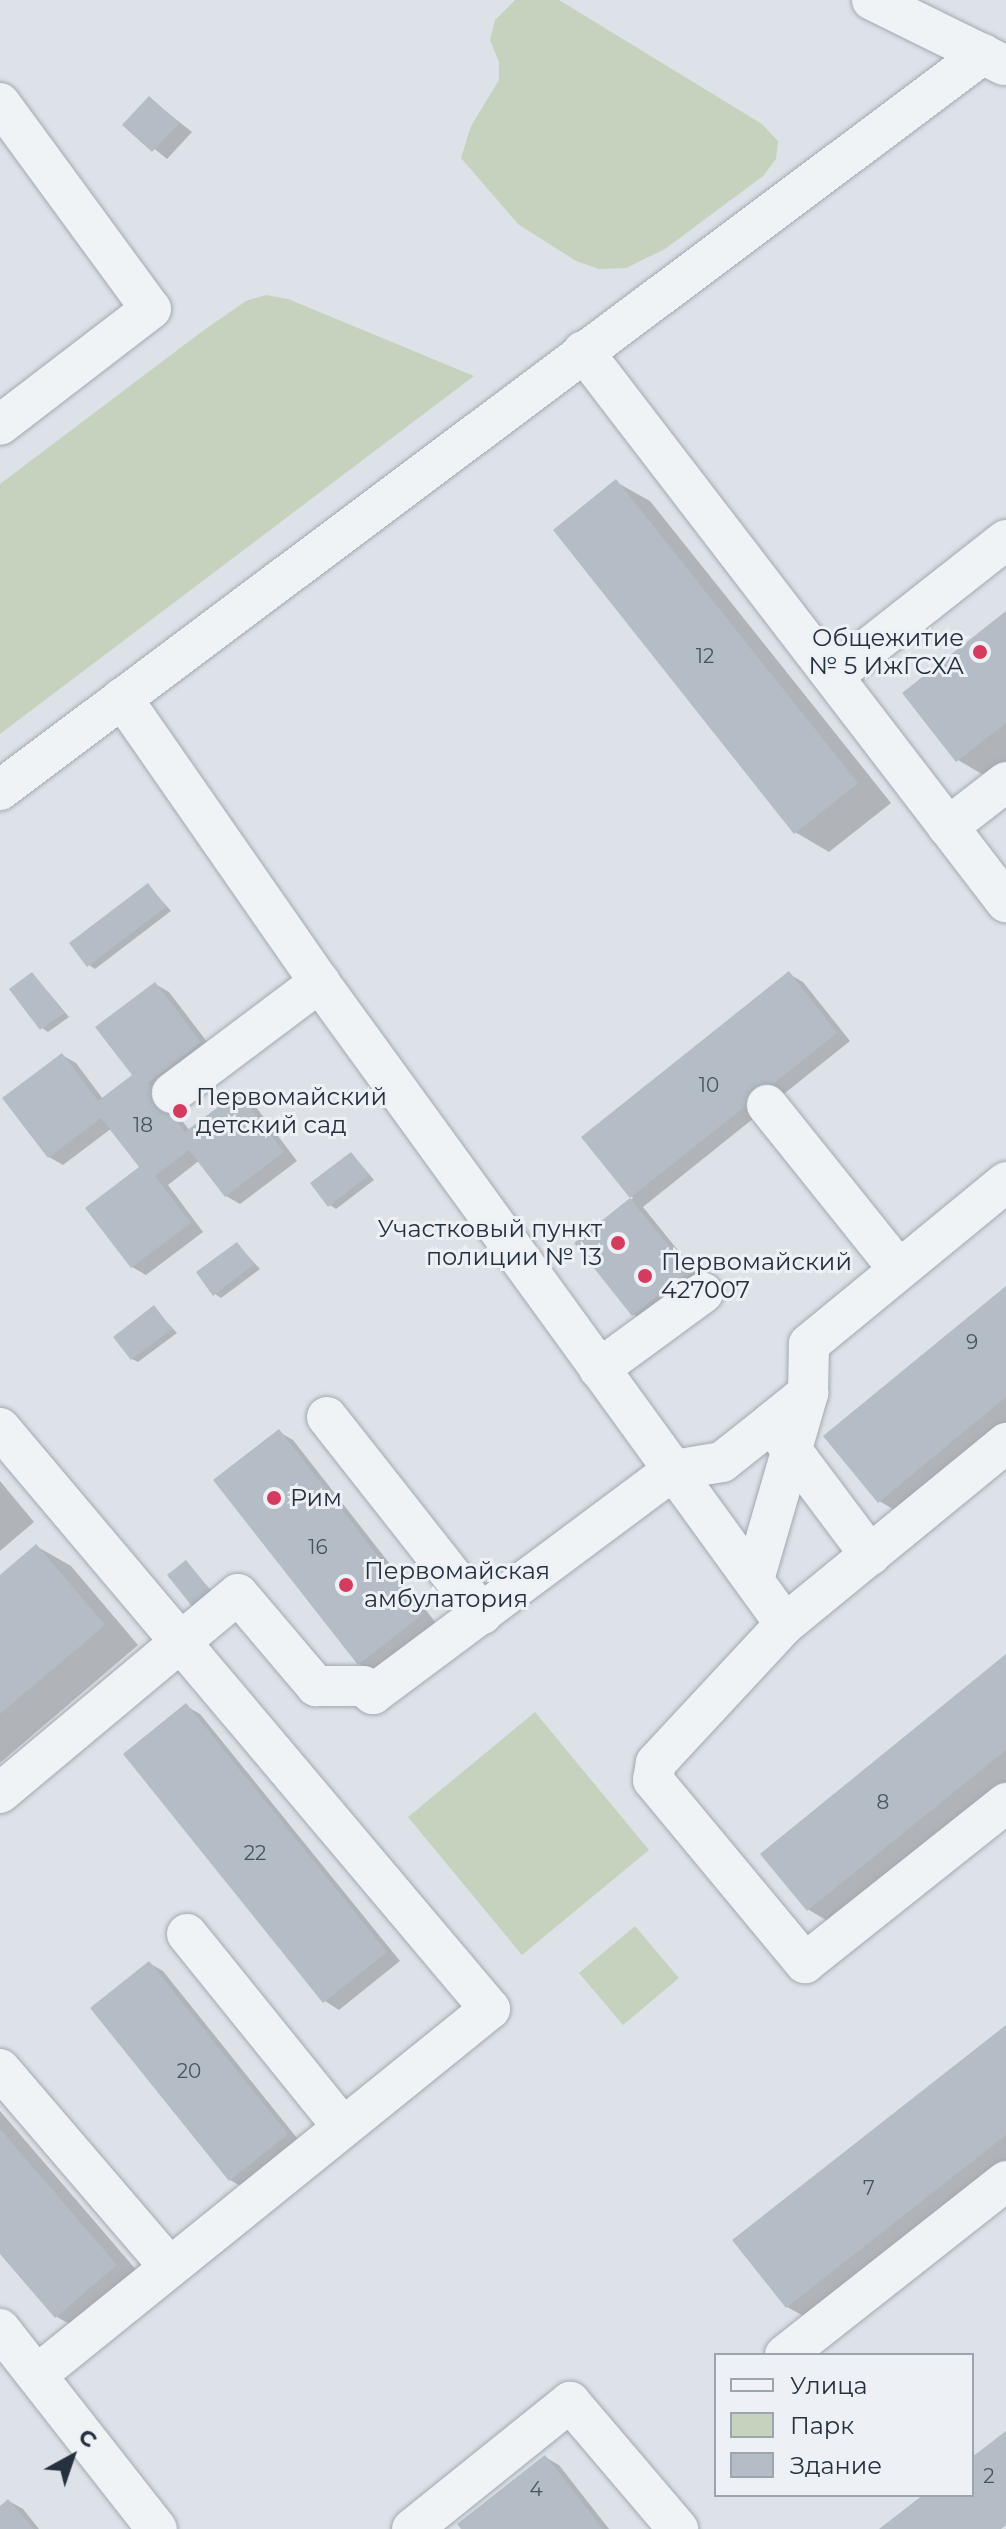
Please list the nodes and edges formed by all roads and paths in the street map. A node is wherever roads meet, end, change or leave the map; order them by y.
1 (872, 0) edge
2 (995, 60) edge
3 (0, 103) edge
4 (583, 351) junction
5 (0, 425) edge
6 (1006, 540) edge
7 (833, 676) junction
8 (122, 698) junction
9 (1006, 782) edge
10 (0, 790) edge
11 (948, 827) junction
12 (1006, 902) edge
13 (320, 982) junction
14 (172, 1093) dead end
15 (767, 1105) dead end
16 (1006, 1182) edge
17 (899, 1270) junction
18 (703, 1293) dead end
19 (599, 1369) junction
20 (327, 1417) dead end
21 (0, 1428) edge
22 (782, 1437) junction
23 (1006, 1443) edge
24 (674, 1470) junction
25 (870, 1555) junction
26 (755, 1576) junction
27 (482, 1614) junction
28 (785, 1624) junction
29 (181, 1641) junction
30 (0, 1793) edge
31 (1006, 1803) edge
32 (187, 1934) dead end
33 (0, 2069) edge
34 (343, 2127) junction
35 (1006, 2181) edge
36 (170, 2267) junction
37 (0, 2329) edge
38 (788, 2353) edge
39 (38, 2374) junction
40 (157, 2529) edge
41 (412, 2529) edge
42 (678, 2529) edge

1 - 2 street
2 - 4 street
3 - 5 street
4 - 7 street
4 - 8 street
6 - 7 street
7 - 11 street
8 - 10 street
8 - 13 street
9 - 11 street
11 - 12 street
13 - 14 street
13 - 19 street
15 - 17 street
16 - 17 street
17 - 22 street
18 - 19 street
19 - 24 street
20 - 27 street
21 - 29 street
22 - 24 street
22 - 25 street
22 - 26 street
23 - 25 street
24 - 26 street
24 - 27 street
25 - 28 street
26 - 28 street
27 - 29 street
28 - 31 street
29 - 30 street
29 - 34 street
32 - 34 street
33 - 36 street
34 - 36 street
35 - 38 street
36 - 39 street
37 - 39 street
39 - 40 street
41 - 42 street

